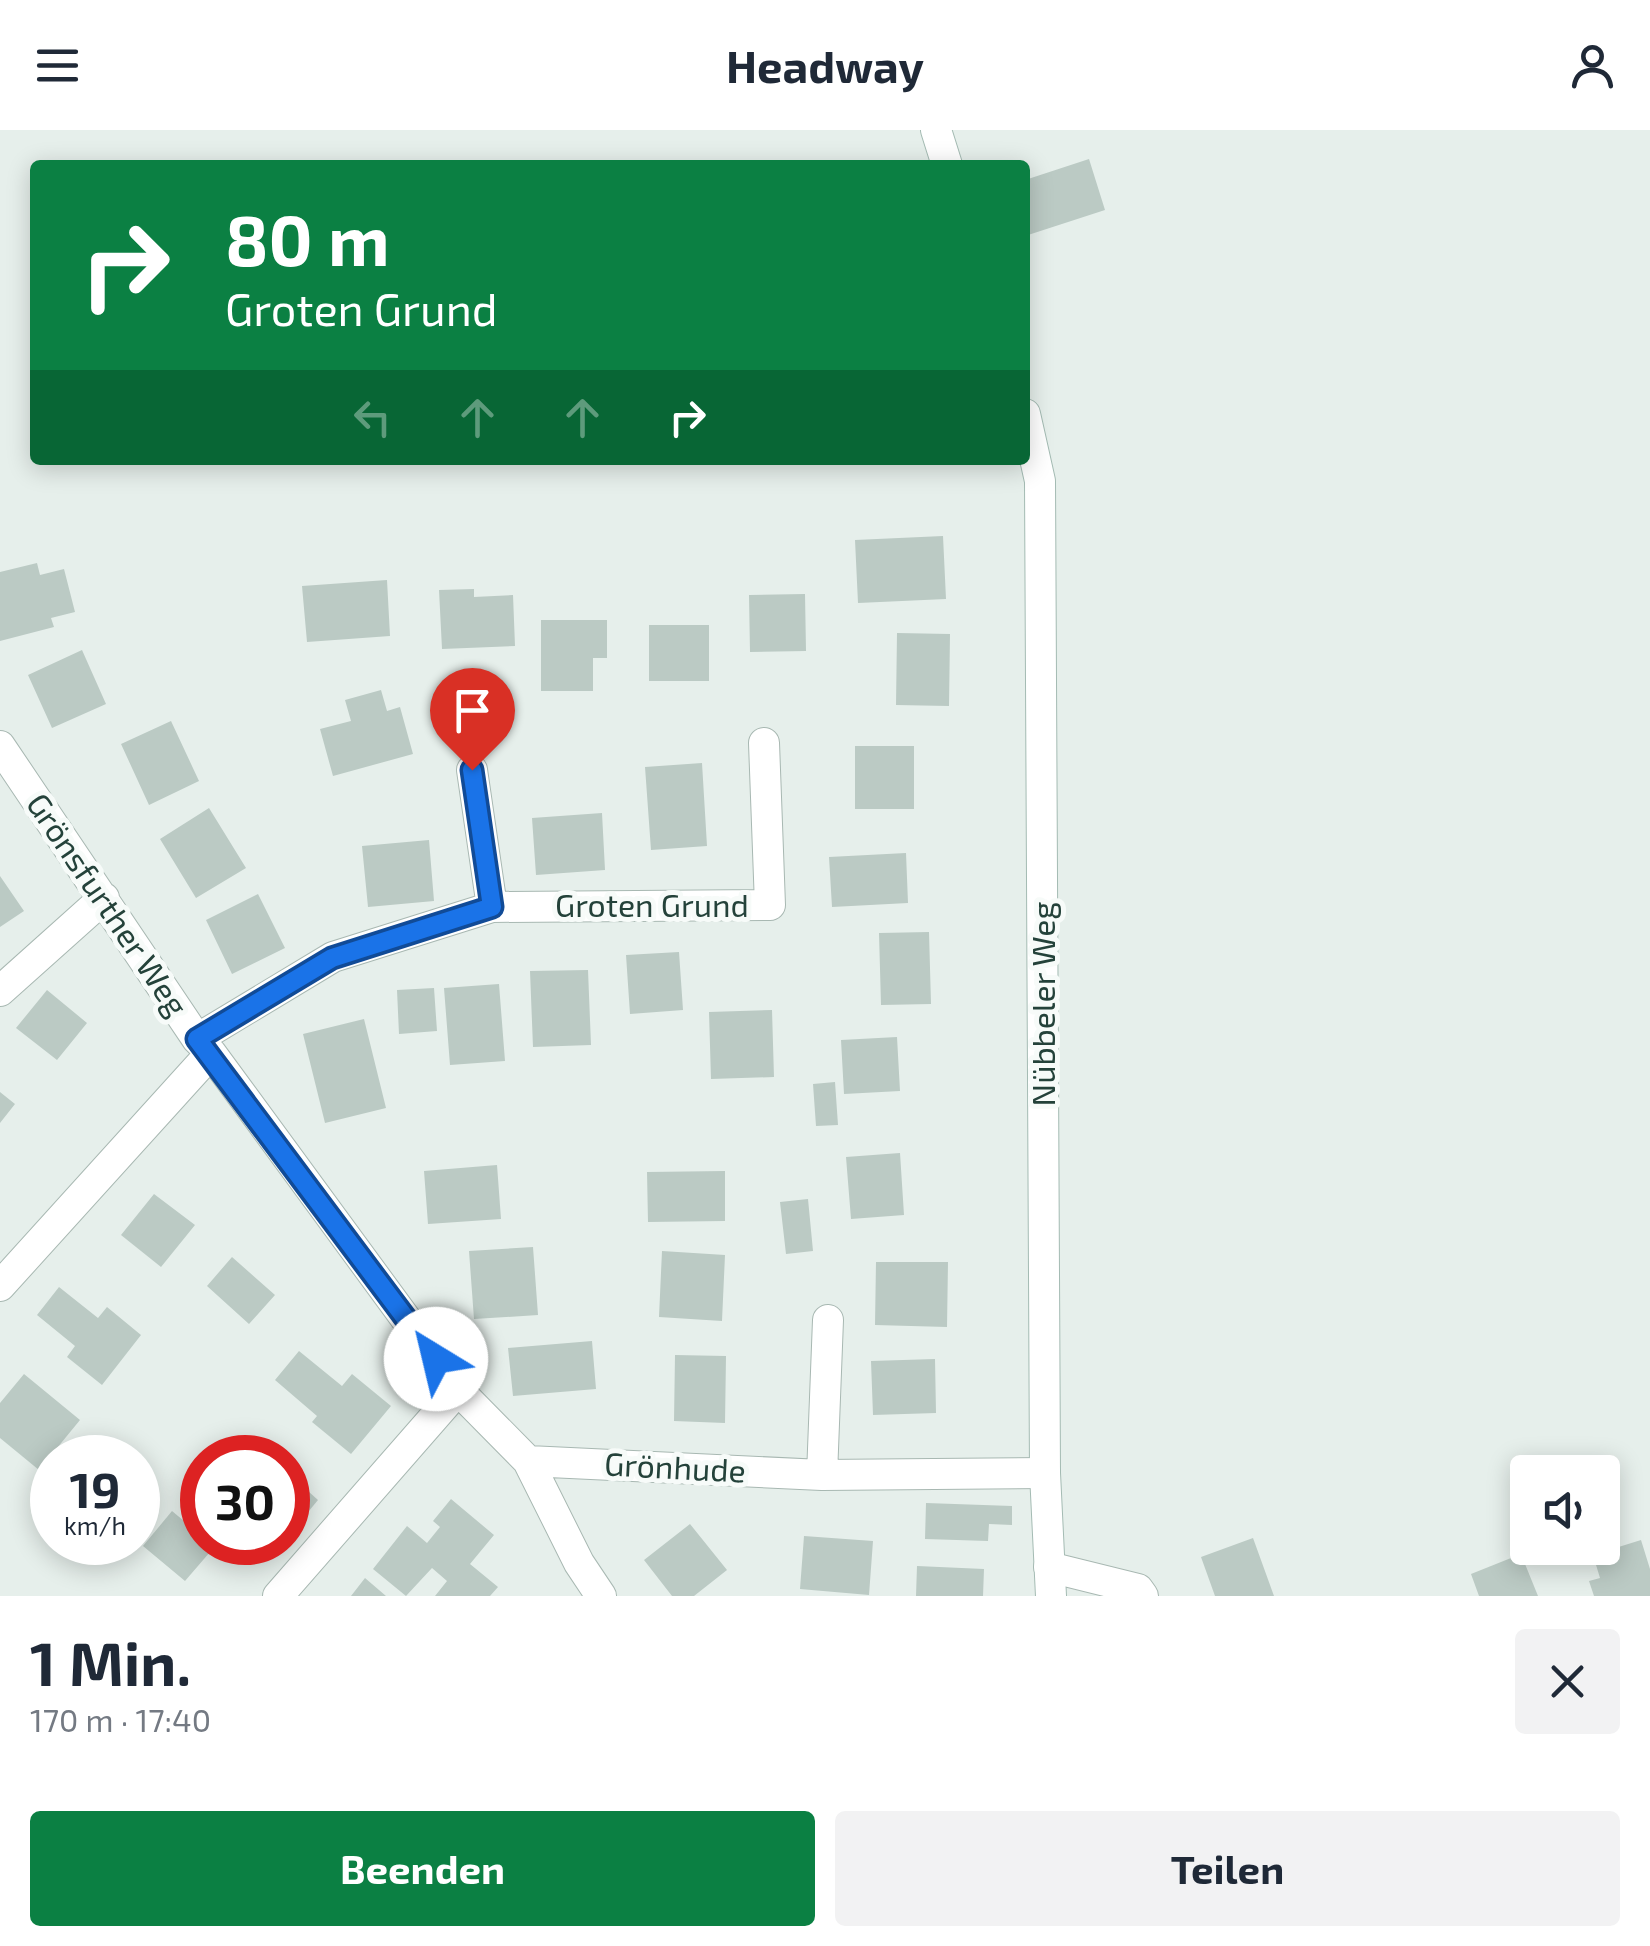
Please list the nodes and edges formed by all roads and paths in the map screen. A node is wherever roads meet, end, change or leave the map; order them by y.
1 (936, 130) edge
2 (945, 160) edge
3 (1030, 437) edge
4 (764, 743) dead end
5 (0, 746) edge
6 (472, 770) dead end
7 (104, 898) junction
8 (492, 907) junction
9 (0, 991) edge
10 (204, 1046) junction
11 (0, 1286) edge
12 (828, 1320) dead end
13 (458, 1390) junction
14 (528, 1461) junction
15 (1045, 1472) junction
16 (822, 1475) junction
17 (1050, 1581) edge
18 (278, 1596) edge
19 (600, 1596) edge
20 (1143, 1596) edge

1 - 2 street
3 - 15 street, Nübbeler Weg
4 - 8 street, Groten Grund
5 - 7 street, Grönsfurther Weg
6 - 8 street
7 - 9 street
7 - 10 street, Grönsfurther Weg
8 - 10 street, Groten Grund
10 - 11 street, Groten Grund
10 - 13 street, Grönsfurther Weg
12 - 16 street
13 - 14 street, Grönsfurther Weg
13 - 18 street
14 - 16 street, Grönhude
14 - 19 street, Grönsfurther Weg
15 - 16 street, Grönhude
15 - 17 street, Nübbeler Weg
17 - 20 street

